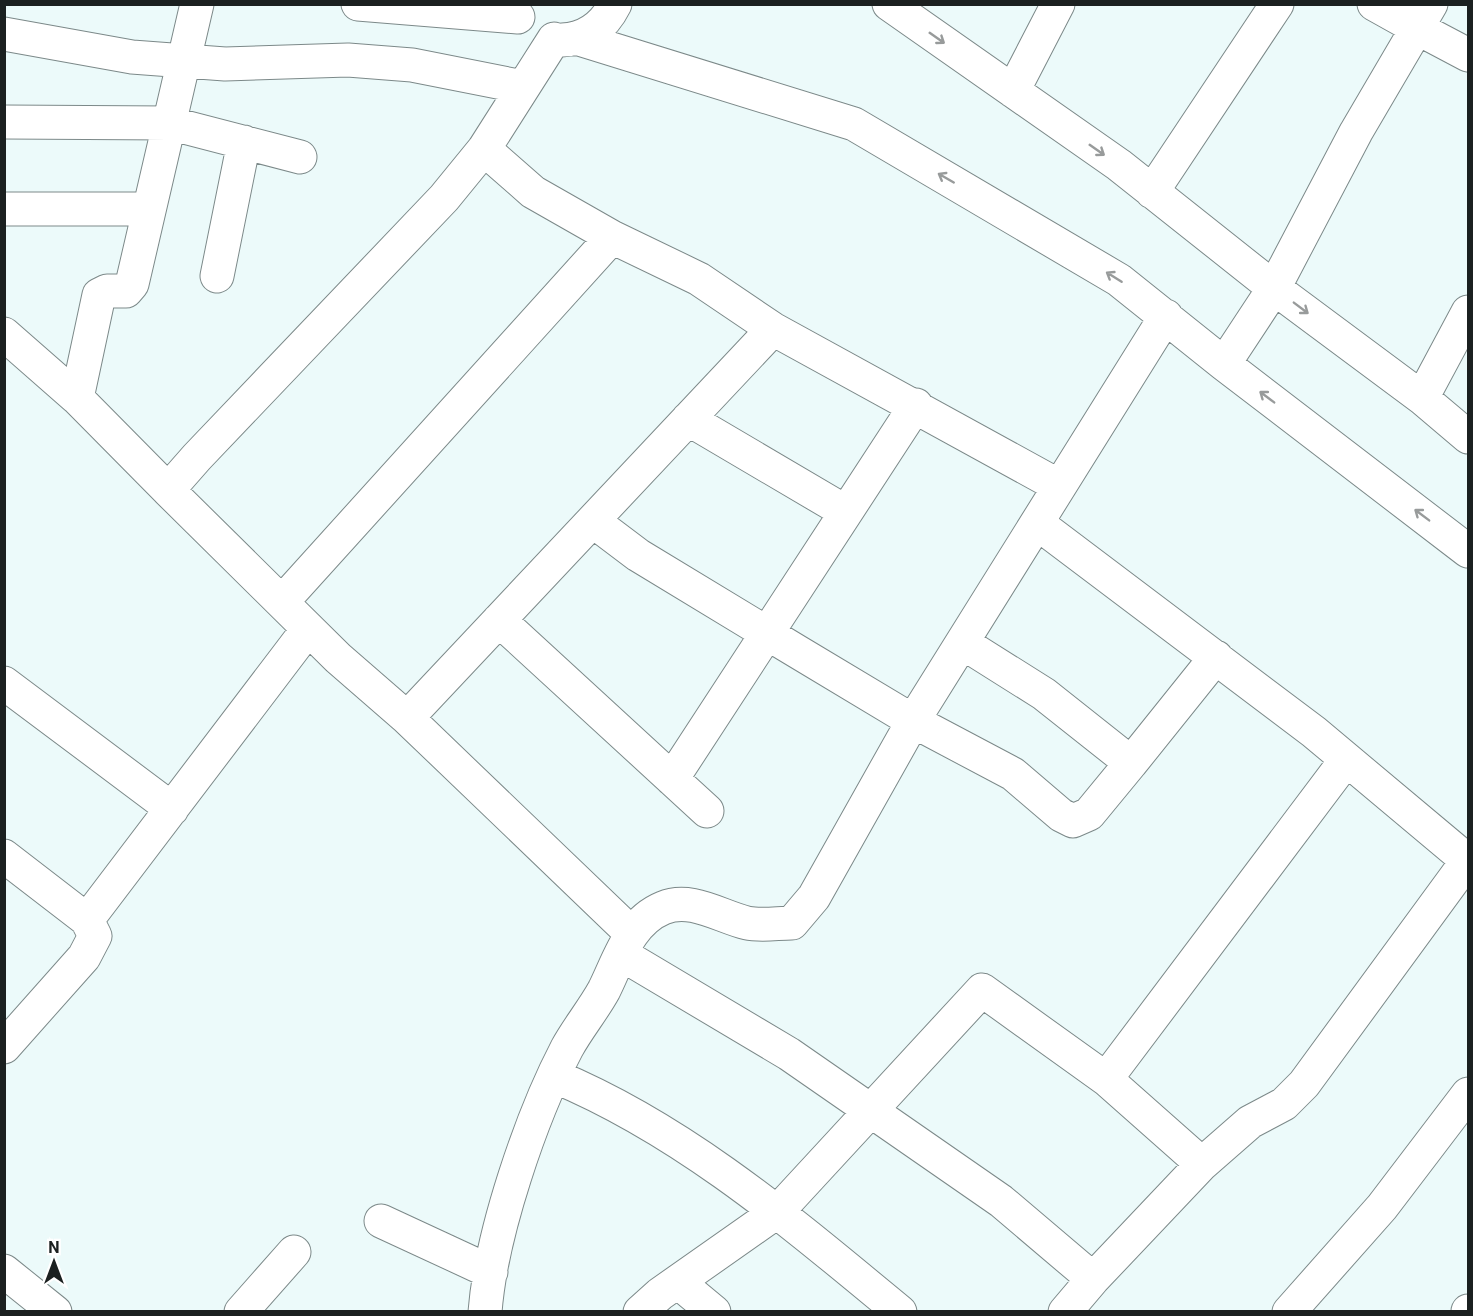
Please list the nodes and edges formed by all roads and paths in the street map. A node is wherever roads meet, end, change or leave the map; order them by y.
1 (197, 4) edge
2 (358, 4) edge
3 (615, 4) edge
4 (889, 4) edge
5 (1058, 4) edge
6 (1277, 4) edge
7 (1374, 4) edge
8 (515, 11) edge
9 (1424, 16) edge
10 (4, 34) edge
11 (565, 39) junction
12 (1468, 55) edge
13 (184, 60) junction
14 (523, 87) junction
15 (1013, 91) junction
16 (4, 122) edge
17 (169, 123) junction
18 (244, 142) junction
19 (484, 149) junction
20 (300, 157) dead end
21 (1152, 192) junction
22 (4, 209) edge
23 (149, 209) junction
24 (612, 237) junction
25 (217, 276) dead end
26 (1274, 288) junction
27 (1468, 312) edge
28 (1166, 316) junction
29 (773, 329) junction
30 (4, 333) edge
31 (1224, 364) junction
32 (77, 398) junction
33 (1422, 398) junction
34 (916, 405) junction
35 (688, 419) junction
36 (1468, 437) edge
37 (1059, 486) junction
38 (168, 490) junction
39 (846, 512) junction
40 (593, 521) junction
41 (1036, 523) junction
42 (1468, 551) edge
43 (282, 602) junction
44 (499, 620) junction
45 (308, 629) junction
46 (767, 633) junction
47 (963, 643) junction
48 (1216, 657) junction
49 (4, 684) edge
50 (407, 718) junction
51 (913, 721) junction
52 (1346, 760) junction
53 (1131, 763) junction
54 (672, 779) junction
55 (172, 809) junction
56 (707, 811) dead end
57 (4, 856) edge
58 (1468, 860) edge
59 (87, 920) junction
60 (626, 943) junction
61 (4, 1047) edge
62 (554, 1076) junction
63 (1106, 1079) junction
64 (872, 1111) junction
65 (1463, 1113) edge
66 (1202, 1164) junction
67 (778, 1211) junction
68 (381, 1221) dead end
69 (294, 1252) dead end
70 (4, 1271) edge
71 (491, 1272) junction
72 (1093, 1279) junction
73 (678, 1281) junction
74 (40, 1307) edge
75 (241, 1311) edge
76 (485, 1311) edge
77 (640, 1311) edge
78 (714, 1311) edge
79 (900, 1311) edge
80 (1065, 1311) edge
81 (1289, 1311) edge

1 - 13 street
2 - 8 street
3 - 11 street
4 -> 15 street
5 - 15 street
6 - 21 street
7 - 9 street
8 - 11 street
9 - 12 street
9 - 26 street
10 - 13 street
11 - 14 street
28 -> 11 street
13 - 14 street
13 - 17 street
14 - 19 street
15 -> 21 street
16 - 17 street
17 - 18 street
17 - 23 street
18 - 20 street
18 - 25 street
19 - 24 street
19 - 38 street
21 - 26 street
22 - 23 street
23 - 32 street
24 - 29 street
24 - 43 street
26 - 31 street
26 -> 33 street
27 - 33 street
28 - 31 street
28 - 37 street
29 - 34 street
29 - 35 street
30 - 32 street
42 -> 31 street
32 - 38 street
33 - 36 street
34 - 37 street
34 - 39 street
35 - 39 street
35 - 40 street
37 - 41 street
38 - 43 street
39 - 46 street
40 - 44 street
40 - 46 street
41 - 47 street
41 - 48 street
43 - 45 street
44 - 50 street
44 - 54 street
45 - 50 street
45 - 55 street
46 - 51 street
46 - 54 street
47 - 51 street
47 - 53 street
48 - 52 street
48 - 53 street
49 - 55 street
50 - 60 street
51 - 53 street
51 - 60 street
52 - 58 street
52 - 63 street
54 - 56 street
55 - 59 street
57 - 59 street
58 - 66 street
59 - 61 street
60 - 62 street
60 - 64 street
62 - 67 street
62 - 71 street
63 - 64 street
63 - 66 street
64 - 67 street
64 - 72 street
65 - 81 street
66 - 72 street
67 - 73 street
67 - 79 street
68 - 71 street
69 - 75 street
70 - 74 street
71 - 76 street
72 - 80 street
73 - 77 street
73 - 78 street

